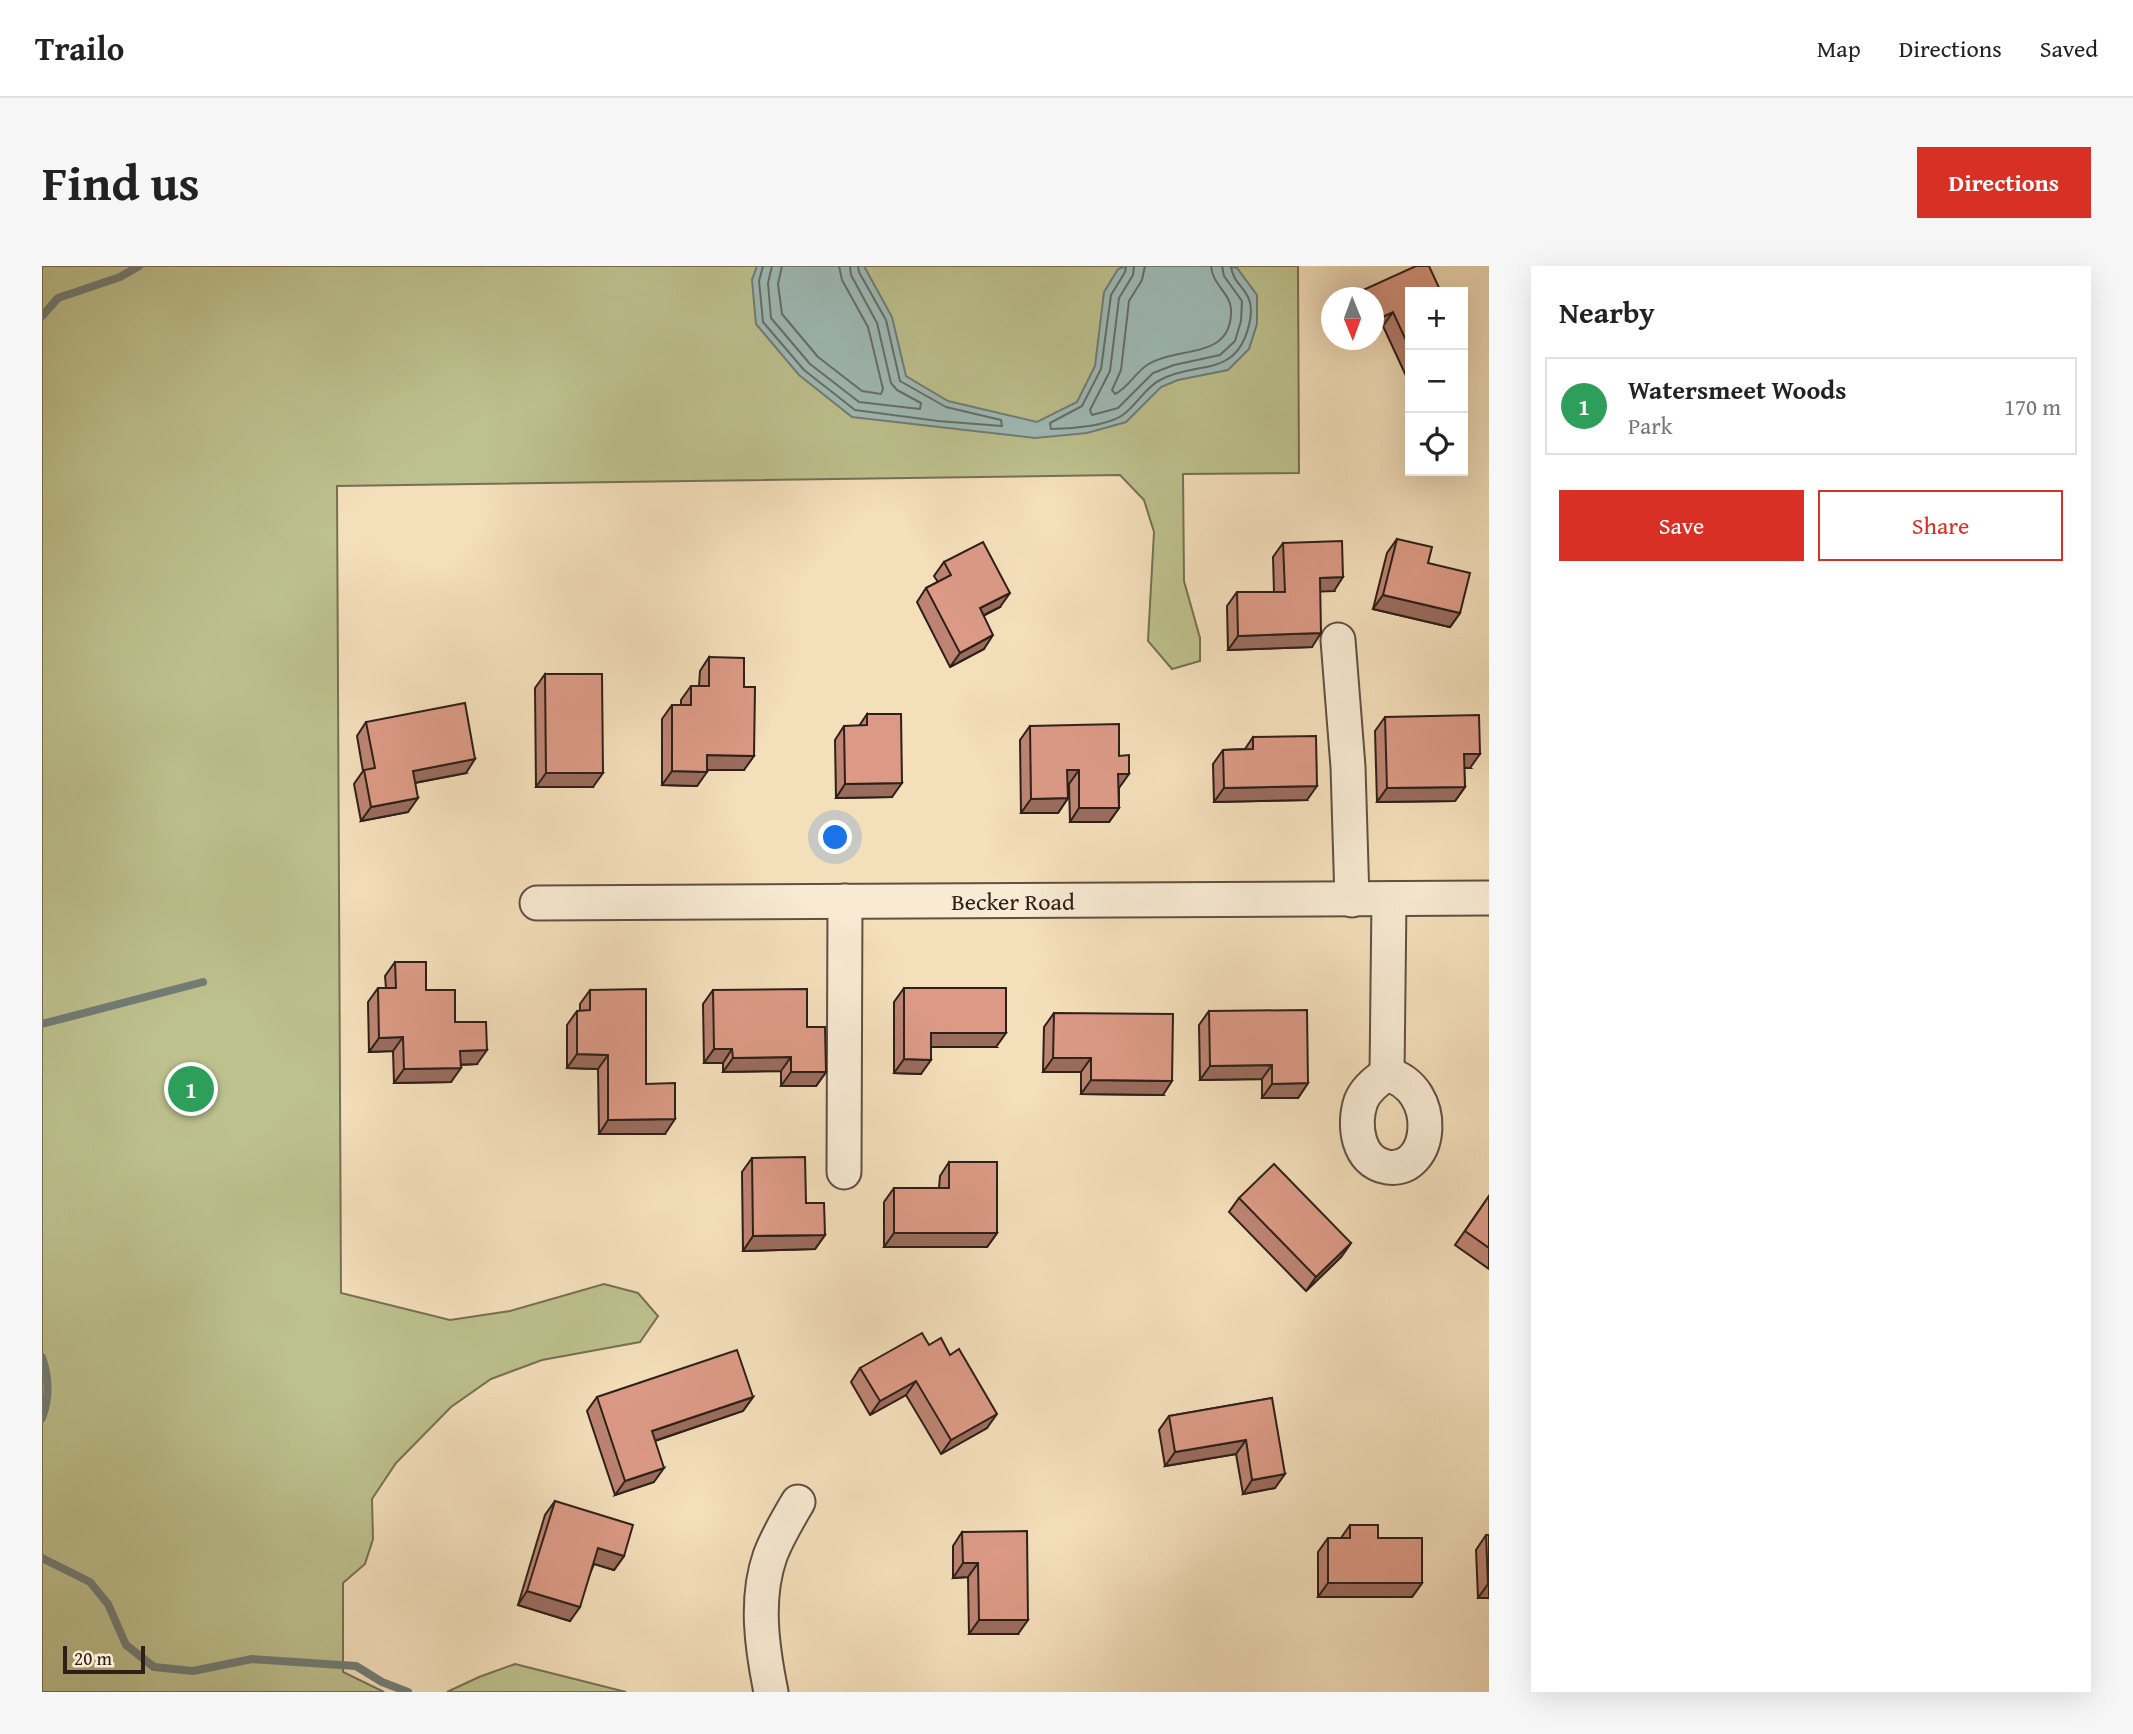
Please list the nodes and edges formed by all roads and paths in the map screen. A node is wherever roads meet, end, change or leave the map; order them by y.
1 (1339, 639) dead end
2 (1489, 898) edge
3 (1389, 899) junction
4 (1352, 900) junction
5 (845, 901) junction
6 (537, 903) dead end
7 (1387, 1074) dead end
8 (844, 1172) dead end
9 (798, 1502) dead end
10 (771, 1692) edge

1 - 4 street
2 - 3 street, Becker Road
3 - 4 street, Becker Road
3 - 7 street
4 - 5 street, Becker Road
5 - 6 street, Becker Road
5 - 8 street
9 - 10 street

